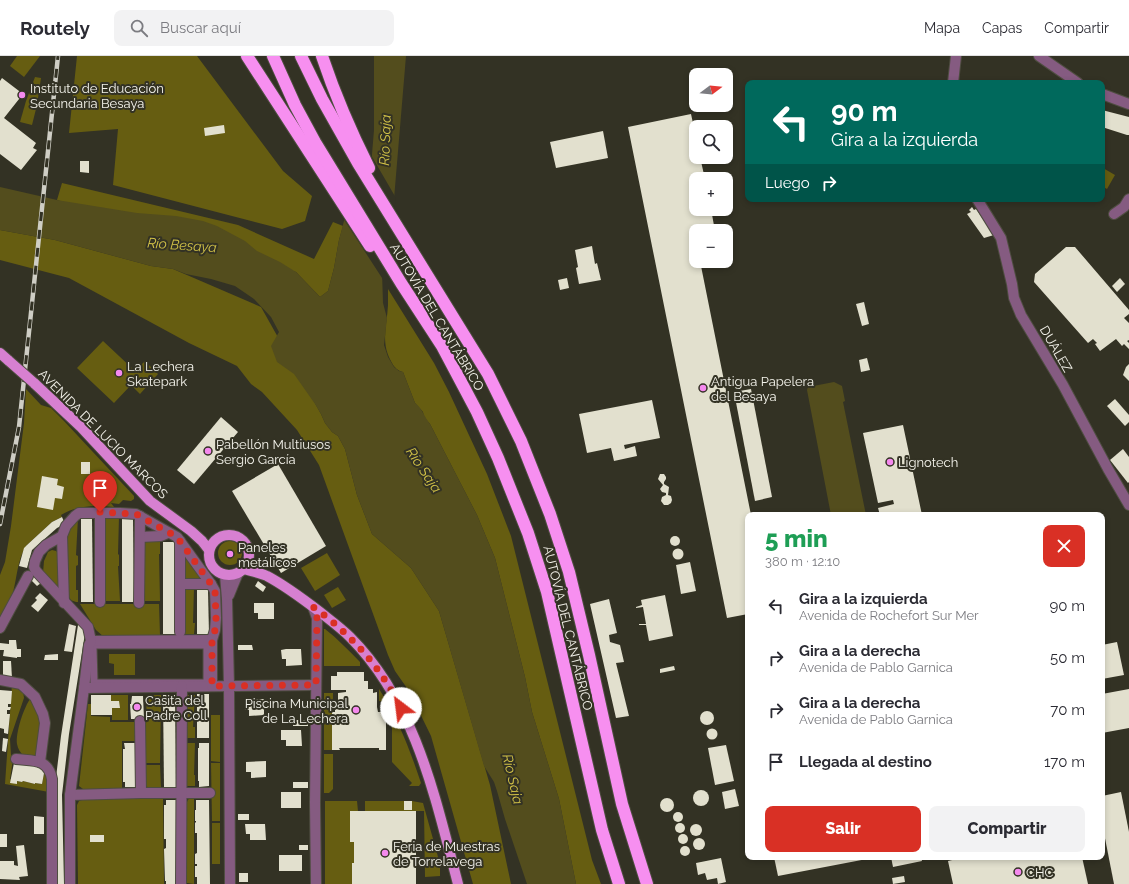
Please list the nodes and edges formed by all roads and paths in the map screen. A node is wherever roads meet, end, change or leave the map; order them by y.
1 (247, 56) edge
2 (272, 56) edge
3 (301, 56) edge
4 (322, 56) edge
5 (956, 56) edge
6 (1039, 56) edge
7 (953, 80) edge
8 (1074, 80) edge
9 (1105, 95) edge
10 (1129, 104) edge
11 (311, 144) junction
12 (1129, 199) edge
13 (979, 202) edge
14 (1114, 214) dead end
15 (419, 261) junction
16 (0, 353) edge
17 (1129, 506) edge
18 (100, 512) junction
19 (140, 516) junction
20 (191, 531) junction
21 (168, 533) junction
22 (62, 536) junction
23 (221, 536) junction
24 (140, 537) junction
25 (180, 541) junction
26 (209, 550) junction
27 (250, 556) junction
28 (241, 571) junction
29 (225, 575) junction
30 (28, 576) dead end
31 (266, 576) junction
32 (180, 584) junction
33 (211, 584) junction
34 (227, 599) junction
35 (64, 602) junction
36 (100, 602) dead end
37 (139, 603) dead end
38 (313, 607) junction
39 (0, 628) edge
40 (180, 632) dead end
41 (212, 640) junction
42 (91, 641) junction
43 (0, 680) edge
44 (209, 684) junction
45 (316, 685) junction
46 (182, 686) junction
47 (229, 686) junction
48 (84, 688) junction
49 (140, 721) dead end
50 (16, 759) dead end
51 (40, 762) junction
52 (586, 767) junction
53 (141, 793) junction
54 (182, 793) junction
55 (210, 793) dead end
56 (70, 795) junction
57 (52, 884) edge
58 (70, 884) edge
59 (182, 884) edge
60 (230, 884) edge
61 (316, 884) edge
62 (458, 884) edge
63 (613, 884) edge
64 (619, 884) edge
65 (647, 884) edge

1 - 11 highway
2 - 11 highway, AUTOVÍA DEL CANTÁBRICO
3 - 15 highway, AUTOVÍA DEL CANTÁBRICO
4 - 15 highway
5 - 7 street
6 - 8 street
9 - 10 street
11 - 52 highway, AUTOVÍA DEL CANTÁBRICO
12 - 14 street
13 - 17 street, DUÁLEZ
15 - 65 highway, AUTOVÍA DEL CANTÁBRICO
16 - 20 main road, AVENIDA DE LUCIO MARCOS, bridge
18 - 19 street
18 - 22 street
18 - 36 street
19 - 21 street
19 - 24 street
20 - 23 main road, AVENIDA DE LUCIO MARCOS
20 - 26 main road, AVENIDA DE LUCIO MARCOS
21 - 24 street
21 - 25 street
22 - 35 street
22 - 35 street
23 - 26 main road
23 - 27 main road
24 - 37 street
25 - 32 street
25 - 33 street
26 - 29 main road
27 - 28 main road
27 - 31 main road
28 - 29 main road
28 - 31 main road
28 - 34 street
29 - 34 street
30 - 39 street
31 - 38 main road
32 - 33 street
32 - 40 street
33 - 41 street
34 - 47 street
35 - 42 street
38 - 45 street
38 - 62 main road
41 - 42 street
41 - 44 street
42 - 48 street
43 - 51 street
44 - 44 street
44 - 46 street
44 - 47 street
45 - 47 street
45 - 61 street
46 - 48 street
46 - 54 street
47 - 60 street
48 - 56 street
49 - 53 street
50 - 51 street
51 - 57 street
52 - 63 highway
52 - 64 highway, AUTOVÍA DEL CANTÁBRICO
53 - 54 street
53 - 56 street
54 - 55 street
54 - 59 street
56 - 58 street

